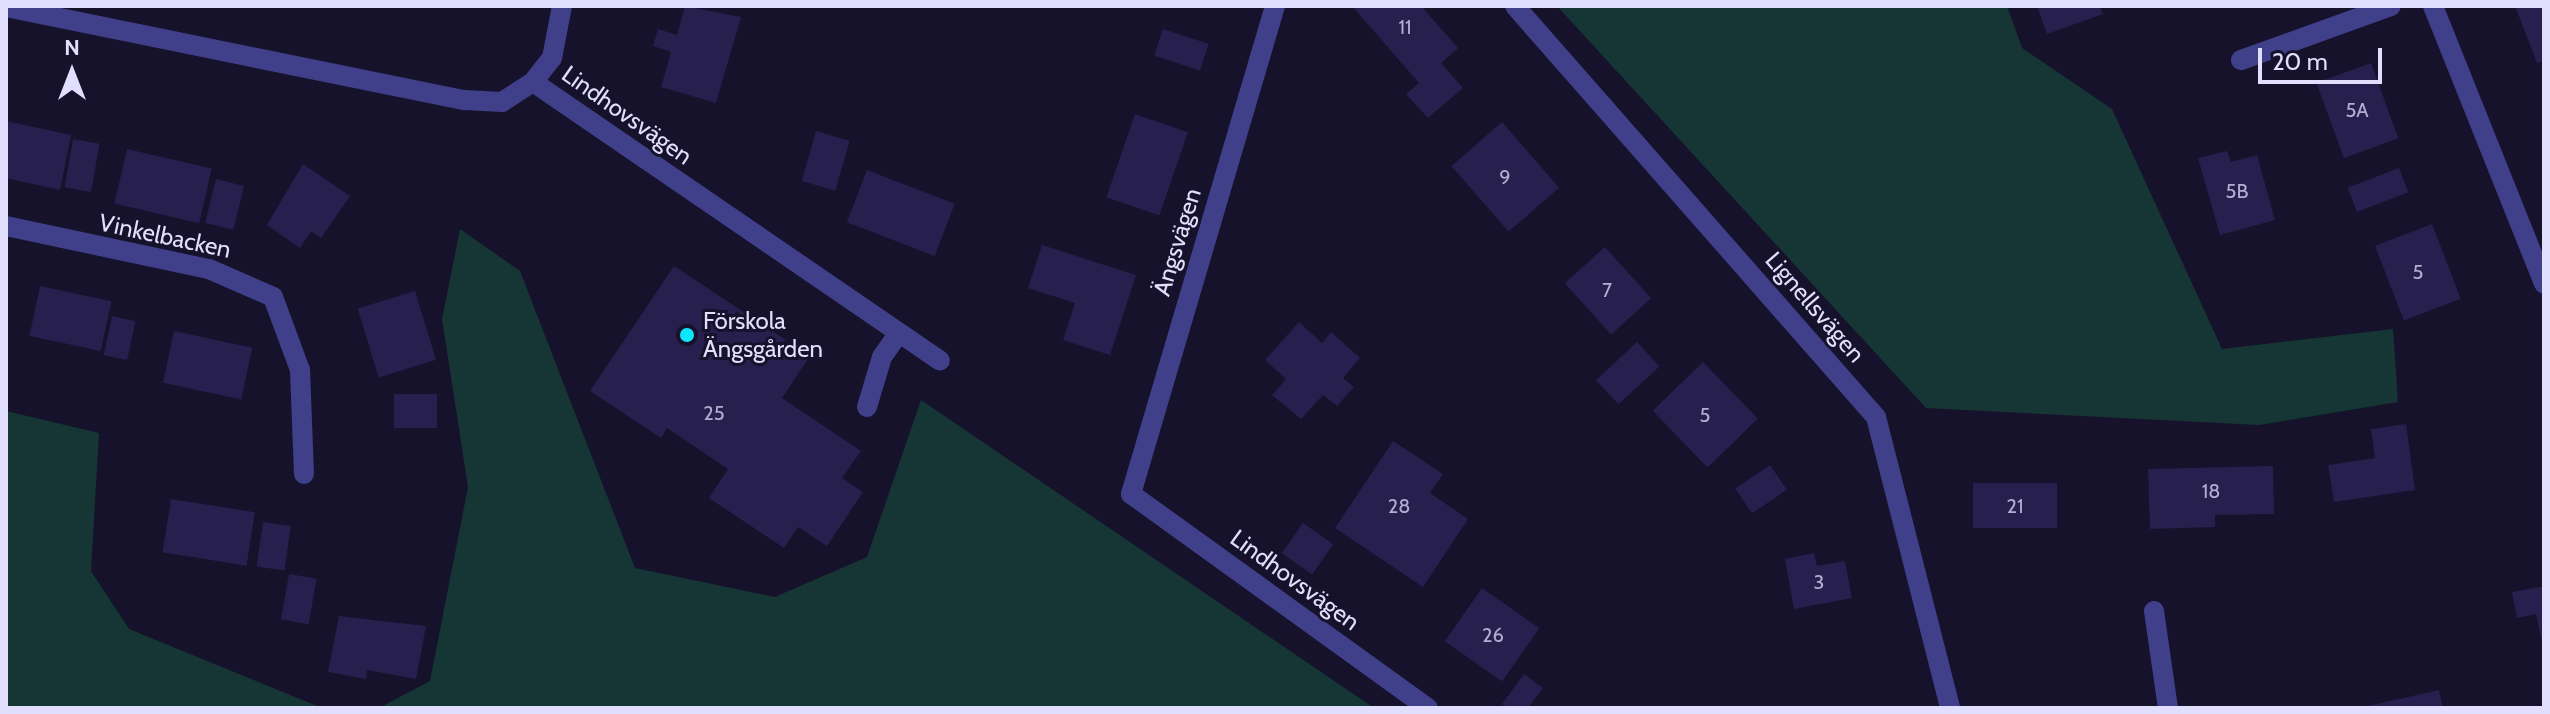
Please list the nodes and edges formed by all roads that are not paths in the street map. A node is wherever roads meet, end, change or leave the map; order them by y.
1 (562, 6) edge
2 (1275, 6) edge
3 (1515, 6) edge
4 (2391, 6) edge
5 (2433, 6) edge
6 (6, 7) edge
7 (2241, 60) dead end
8 (533, 82) junction
9 (6, 226) edge
10 (2544, 284) edge
11 (899, 333) junction
12 (940, 361) dead end
13 (867, 407) dead end
14 (304, 474) dead end
15 (1131, 494) joint
16 (2154, 611) dead end
17 (1428, 708) edge
18 (1950, 708) edge
19 (2168, 708) edge

1 - 8 street
2 - 15 street, Ängsvägen
3 - 18 street, Lignellsvägen
4 - 7 street
5 - 10 street
6 - 8 street, Lindhovsvägen
8 - 11 street, Lindhovsvägen
9 - 14 street, Vinkelbacken
11 - 12 street, Lindhovsvägen
11 - 13 street
15 - 17 street, Lindhovsvägen
16 - 19 street

